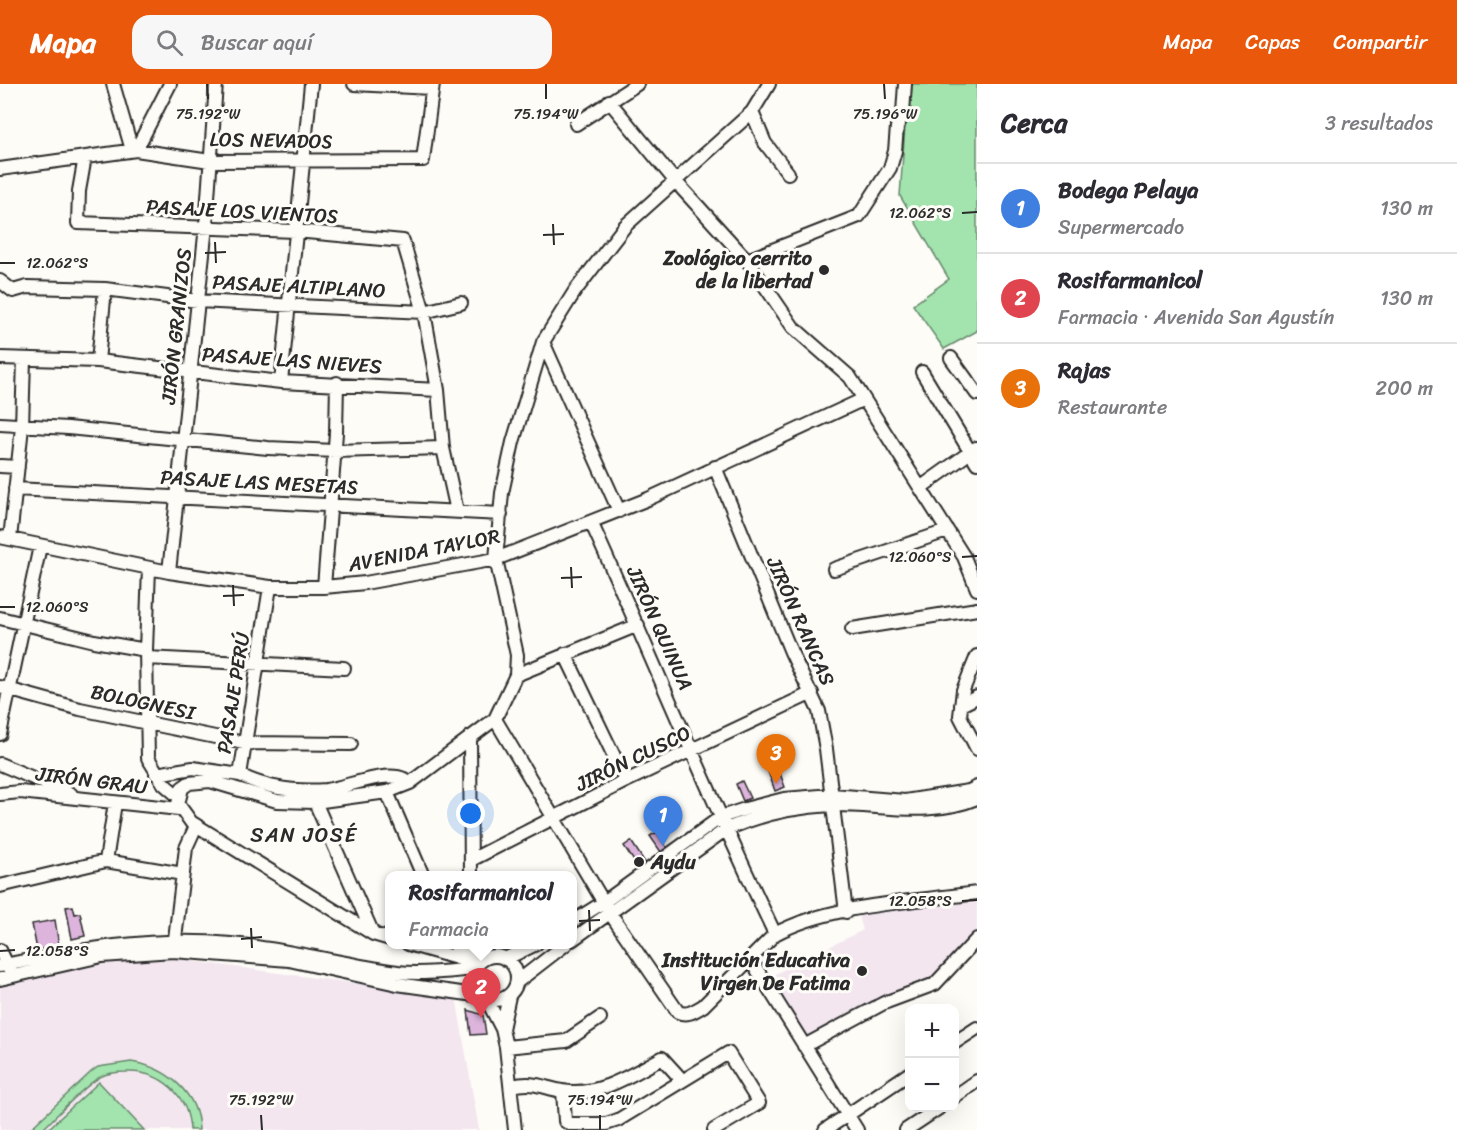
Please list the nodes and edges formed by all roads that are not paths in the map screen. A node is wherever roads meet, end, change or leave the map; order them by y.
1 (112, 84) edge
2 (170, 84) edge
3 (216, 84) edge
4 (311, 84) edge
5 (354, 84) edge
6 (637, 84) edge
7 (769, 84) edge
8 (905, 84) edge
9 (432, 86) edge
10 (623, 88) edge
11 (609, 101) junction
12 (752, 112) junction
13 (576, 124) dead end
14 (134, 150) junction
15 (85, 157) junction
16 (305, 159) junction
17 (210, 161) junction
18 (0, 169) edge
19 (788, 173) dead end
20 (676, 182) junction
21 (206, 226) junction
22 (297, 231) junction
23 (747, 260) junction
24 (0, 281) edge
25 (105, 289) junction
26 (198, 301) junction
27 (461, 303) dead end
28 (289, 304) junction
29 (424, 312) junction
30 (543, 342) junction
31 (0, 358) edge
32 (951, 358) dead end
33 (24, 359) junction
34 (98, 361) junction
35 (192, 372) junction
36 (922, 372) dead end
37 (280, 382) junction
38 (337, 383) junction
39 (438, 390) junction
40 (975, 391) edge
41 (864, 399) junction
42 (0, 424) edge
43 (22, 427) junction
44 (183, 438) junction
45 (443, 448) junction
46 (973, 449) edge
47 (335, 450) junction
48 (977, 463) edge
49 (0, 466) edge
50 (18, 467) junction
51 (715, 467) junction
52 (920, 488) junction
53 (15, 489) junction
54 (176, 497) junction
55 (330, 505) junction
56 (619, 511) junction
57 (457, 512) junction
58 (501, 514) junction
59 (591, 522) junction
60 (947, 531) junction
61 (5, 538) edge
62 (40, 546) junction
63 (496, 560) junction
64 (149, 568) junction
65 (834, 569) dead end
66 (169, 572) junction
67 (270, 587) junction
68 (324, 587) junction
69 (977, 590) edge
70 (977, 609) edge
71 (0, 618) edge
72 (23, 623) junction
73 (638, 625) junction
74 (852, 629) dead end
75 (147, 654) junction
76 (565, 654) junction
77 (977, 656) edge
78 (256, 664) junction
79 (344, 668) dead end
80 (516, 675) junction
81 (6, 689) edge
82 (812, 693) junction
83 (977, 697) edge
84 (961, 705) junction
85 (495, 719) junction
86 (147, 724) junction
87 (0, 734) edge
88 (470, 737) junction
89 (244, 743) junction
90 (351, 744) dead end
91 (977, 749) edge
92 (693, 751) junction
93 (0, 764) edge
94 (156, 774) junction
95 (240, 775) junction
96 (626, 781) junction
97 (407, 784) junction
98 (977, 787) edge
99 (387, 792) junction
100 (0, 794) edge
101 (178, 796) junction
102 (80, 798) junction
103 (977, 798) edge
104 (832, 800) junction
105 (315, 802) junction
106 (115, 803) junction
107 (179, 809) junction
108 (721, 817) junction
109 (554, 819) junction
110 (196, 826) junction
111 (725, 830) junction
112 (471, 860) junction
113 (106, 861) junction
114 (421, 871) edge
115 (471, 871) edge
116 (183, 874) junction
117 (0, 886) edge
118 (977, 893) edge
119 (607, 908) junction
120 (846, 912) junction
121 (577, 920) edge
122 (373, 934) junction
123 (775, 934) junction
124 (577, 936) edge
125 (385, 938) edge
126 (977, 939) edge
127 (174, 946) junction
128 (423, 949) edge
129 (457, 949) edge
130 (473, 949) edge
131 (527, 949) edge
132 (550, 949) edge
133 (0, 950) edge
134 (968, 951) junction
135 (505, 959) junction
136 (751, 960) junction
137 (977, 961) edge
138 (479, 964) junction
139 (5, 971) edge
140 (517, 982) junction
141 (509, 996) junction
142 (484, 997) junction
143 (600, 1018) dead end
144 (977, 1028) edge
145 (502, 1029) junction
146 (959, 1040) edge
147 (804, 1046) junction
148 (506, 1047) junction
149 (905, 1076) edge
150 (682, 1080) junction
151 (977, 1081) edge
152 (512, 1086) junction
153 (563, 1091) junction
154 (959, 1094) edge
155 (932, 1112) edge
156 (847, 1115) junction
157 (515, 1130) edge
158 (714, 1130) edge
159 (825, 1130) edge
160 (856, 1130) edge
161 (906, 1130) edge

1 - 14 street
2 - 14 street
3 - 17 street, JIRÓN GRANIZOS
4 - 16 street
5 - 9 street
6 - 10 street
7 - 12 street
8 - 23 street
9 - 16 street, LOS NEVADOS
10 - 11 street
11 - 13 street
11 - 20 street
12 - 19 street
12 - 20 street
14 - 15 street, LOS NEVADOS
14 - 17 street, LOS NEVADOS
15 - 18 street, LOS NEVADOS
15 - 21 street, PASAJE LOS VIENTOS
16 - 17 street, LOS NEVADOS
16 - 22 street
17 - 21 street, JIRÓN GRANIZOS
20 - 23 street
20 - 30 street
21 - 22 street, PASAJE LOS VIENTOS
21 - 26 street, JIRÓN GRANIZOS
22 - 28 street
22 - 29 street, PASAJE LOS VIENTOS
23 - 41 street
24 - 25 street, PASAJE ALTIPLANO
25 - 26 street, PASAJE ALTIPLANO
25 - 34 street
26 - 28 street, PASAJE ALTIPLANO
26 - 35 street, JIRÓN GRANIZOS
27 - 29 street, PASAJE ALTIPLANO
28 - 29 street, PASAJE ALTIPLANO
28 - 37 street
29 - 39 street
30 - 56 street
30 - 58 street
31 - 33 street, PASAJE LAS NIEVES
32 - 40 street
33 - 34 street, PASAJE LAS NIEVES
33 - 43 street
34 - 35 street, PASAJE LAS NIEVES
35 - 37 street, PASAJE LAS NIEVES
35 - 44 street, JIRÓN GRANIZOS
36 - 46 street
37 - 38 street, PASAJE LAS NIEVES
38 - 39 street, PASAJE LAS NIEVES
38 - 47 street
39 - 45 street
41 - 51 street, AVENIDA TAYLOR
41 - 52 street
42 - 43 street
43 - 44 street
43 - 50 street
44 - 47 street
44 - 54 street, JIRÓN GRANIZOS
45 - 47 street
45 - 57 street
46 - 48 street
46 - 52 street
47 - 55 street
49 - 50 street
50 - 53 street
51 - 56 street, AVENIDA TAYLOR
51 - 82 street, JIRÓN RANCAS
52 - 60 street
53 - 54 street, PASAJE LAS MESETAS
53 - 61 street
54 - 55 street, PASAJE LAS MESETAS
54 - 66 street, JIRÓN GRANIZOS
55 - 57 street, PASAJE LAS MESETAS
55 - 68 street
56 - 59 street, AVENIDA TAYLOR
57 - 58 street, PASAJE LAS MESETAS
58 - 63 street
59 - 63 street, AVENIDA TAYLOR
59 - 73 street, JIRÓN QUINUA
60 - 65 street
60 - 69 street
61 - 62 street, AVENIDA TAYLOR
62 - 64 street, AVENIDA TAYLOR
62 - 72 street
63 - 68 street, AVENIDA TAYLOR
63 - 80 street
64 - 66 street, AVENIDA TAYLOR
64 - 75 street
66 - 67 street, AVENIDA TAYLOR
67 - 68 street, AVENIDA TAYLOR
67 - 78 street, PASAJE PERÚ
70 - 74 street
71 - 72 street
72 - 75 street
72 - 81 street
73 - 76 street
73 - 92 street, JIRÓN QUINUA
75 - 78 street
75 - 86 street
76 - 80 street
76 - 96 street
77 - 84 street
78 - 79 street
78 - 89 street, PASAJE PERÚ
80 - 85 street
81 - 86 street, BOLOGNESI
81 - 87 street
82 - 92 street, JIRÓN CUSCO
82 - 104 street, JIRÓN RANCAS
83 - 84 street
84 - 91 street
85 - 88 street
85 - 109 street
86 - 89 street, BOLOGNESI
86 - 94 street
88 - 97 street
88 - 112 street
89 - 90 street, BOLOGNESI
89 - 95 street, PASAJE PERÚ
92 - 96 street, JIRÓN CUSCO
92 - 108 street, JIRÓN QUINUA
93 - 102 street
94 - 95 street
94 - 101 street
95 - 97 street, PASAJE PERÚ
96 - 109 street, JIRÓN CUSCO
97 - 99 street
98 - 104 street
99 - 105 street
99 - 114 street
100 - 102 street, JIRÓN GRAU
101 - 105 street
101 - 107 street
102 - 106 street, JIRÓN GRAU
103 - 104 street
104 - 108 street
104 - 111 street
104 - 120 street, JIRÓN RANCAS
105 - 122 street
106 - 107 street, JIRÓN GRAU
106 - 113 street
107 - 110 street
108 - 111 street, JIRÓN QUINUA
108 - 119 street
109 - 112 street, JIRÓN CUSCO
109 - 119 street
110 - 116 street
110 - 122 street
111 - 119 street
111 - 123 street
112 - 115 street
113 - 116 street
113 - 117 street
116 - 127 street
118 - 120 street
119 - 121 street
119 - 124 street
119 - 136 street
120 - 123 street
122 - 125 street
123 - 136 street
126 - 134 street
127 - 138 street
127 - 139 street
127 - 142 street
128 - 138 street
129 - 138 street
130 - 138 street
131 - 135 street
132 - 140 street
133 - 139 street
134 - 137 street
134 - 147 street
135 - 138 street
135 - 140 street
136 - 147 street
138 - 142 street
140 - 141 street
141 - 142 street
141 - 145 street
142 - 145 street
143 - 148 street
144 - 146 street
145 - 148 street
147 - 156 street
148 - 152 street
149 - 156 street
150 - 153 street
150 - 153 street
150 - 158 street
151 - 154 street
152 - 153 street
152 - 157 street
155 - 161 street
156 - 159 street
156 - 160 street

